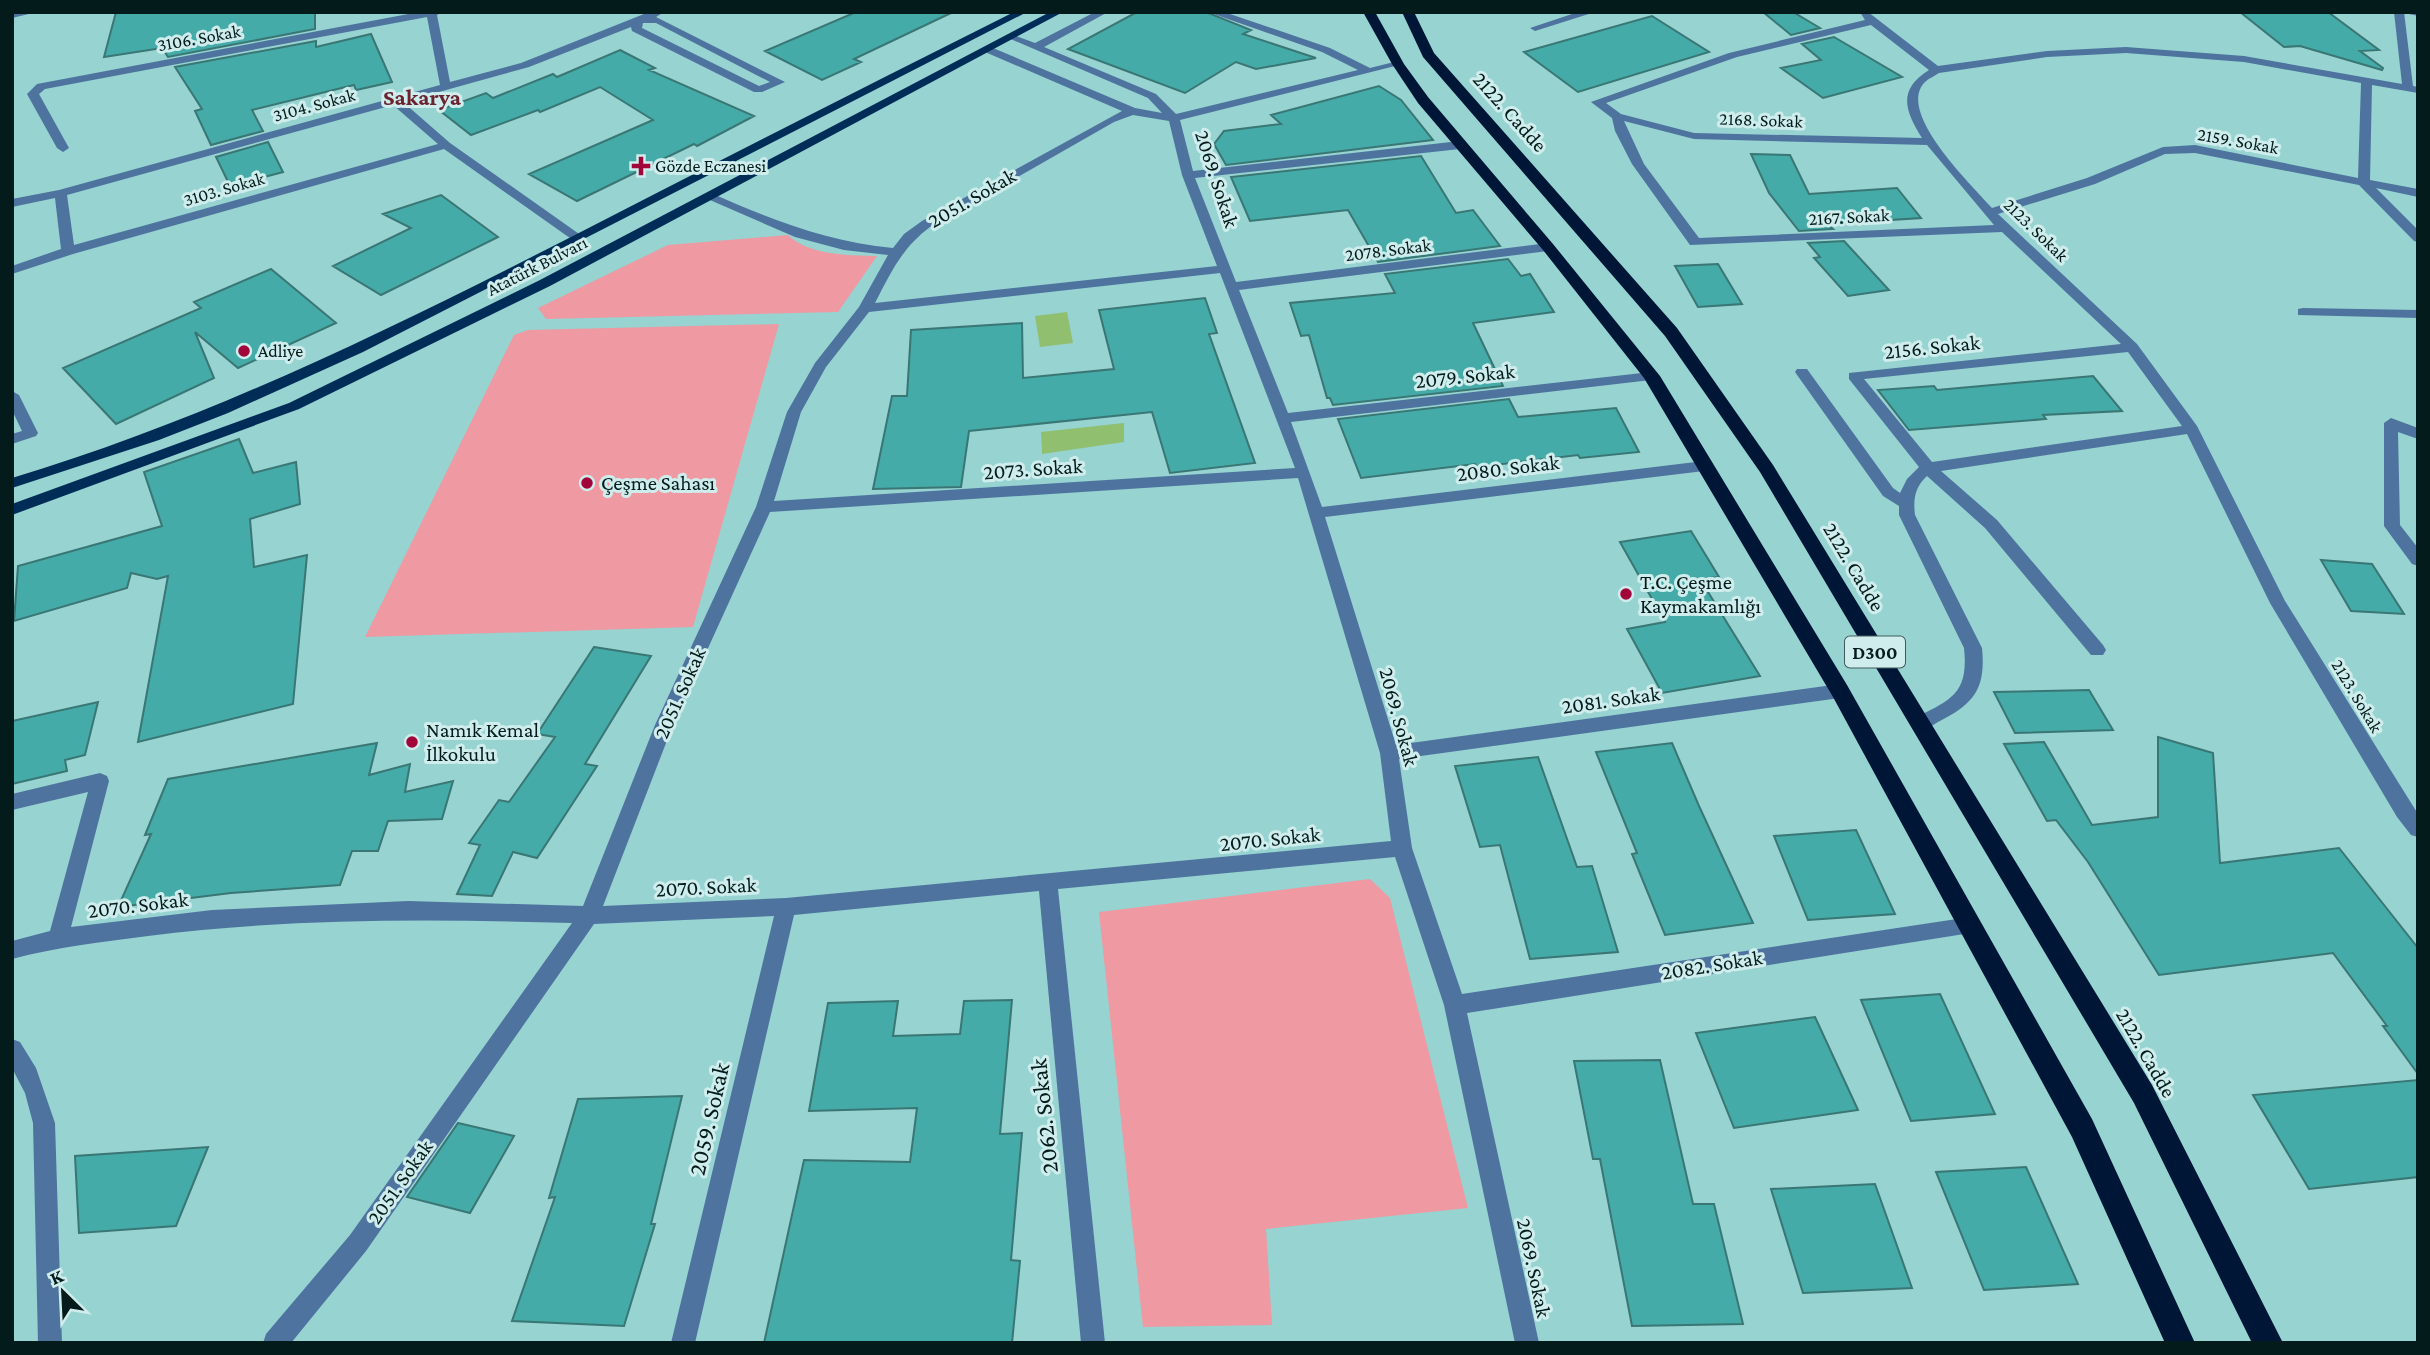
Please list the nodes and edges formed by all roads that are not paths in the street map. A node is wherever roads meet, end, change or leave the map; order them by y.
1 (32, 12) edge
2 (659, 12) edge
3 (1022, 12) edge
4 (1058, 12) edge
5 (1103, 12) edge
6 (1213, 12) edge
7 (1369, 12) edge
8 (1408, 12) edge
9 (1590, 12) edge
10 (1861, 12) edge
11 (2399, 12) edge
12 (434, 13) edge
13 (12, 15) edge
14 (410, 15) edge
15 (629, 19) edge
16 (1873, 21) junction
17 (1535, 28) dead end
18 (1011, 37) junction
19 (1035, 47) junction
20 (989, 50) junction
21 (1398, 64) junction
22 (1936, 69) junction
23 (1368, 71) junction
24 (2367, 81) junction
25 (769, 86) junction
26 (446, 88) junction
27 (2413, 89) edge
28 (786, 94) dead end
29 (396, 102) junction
30 (1132, 111) junction
31 (1617, 116) junction
32 (1174, 118) junction
33 (1930, 142) junction
34 (446, 145) junction
35 (1460, 145) junction
36 (63, 148) dead end
37 (1188, 175) junction
38 (2364, 183) junction
39 (61, 193) junction
40 (2418, 193) edge
41 (709, 197) junction
42 (12, 203) edge
43 (1989, 213) junction
44 (2005, 228) junction
45 (2418, 238) edge
46 (577, 239) junction
47 (1548, 247) junction
48 (68, 251) junction
49 (896, 252) junction
50 (1225, 269) junction
51 (12, 270) edge
52 (1232, 287) junction
53 (865, 308) junction
54 (2302, 312) dead end
55 (2418, 314) edge
56 (2132, 347) junction
57 (1802, 372) dead end
58 (1651, 376) junction
59 (12, 396) edge
60 (1284, 418) junction
61 (2192, 429) junction
62 (2418, 434) edge
63 (12, 439) edge
64 (1704, 466) junction
65 (1928, 468) junction
66 (1304, 473) junction
67 (12, 483) edge
68 (1905, 503) junction
69 (764, 507) junction
70 (12, 509) edge
71 (1316, 513) junction
72 (2418, 560) edge
73 (2097, 650) dead end
74 (1840, 691) junction
75 (1919, 724) junction
76 (1389, 753) junction
77 (12, 802) edge
78 (2418, 829) edge
79 (1402, 848) junction
80 (1048, 884) junction
81 (786, 906) junction
82 (589, 915) junction
83 (1970, 926) junction
84 (58, 938) junction
85 (12, 950) edge
86 (1455, 1004) junction
87 (12, 1049) edge
88 (50, 1343) edge
89 (275, 1343) edge
90 (683, 1343) edge
91 (1093, 1343) edge
92 (1527, 1343) edge
93 (2180, 1343) edge
94 (2268, 1343) edge

1 - 13 street
2 - 15 street, 3104. Sokak
3 - 46 main road, Atatürk Bulvarı
4 - 18 main road, Atatürk Bulvarı
5 - 19 street
6 - 23 street
7 - 21 highway, D300
8 - 75 highway, 2122. Cadde / D300
9 - 17 street
10 - 16 street
11 - 27 street
12 - 14 street, 3106. Sokak
12 - 26 street
14 - 36 street, 3106. Sokak
15 - 25 street
15 - 25 street
15 - 26 street, 3104. Sokak
16 - 22 street
16 - 31 street, 2168. Sokak
18 - 19 street
18 - 20 main road, Atatürk Bulvarı
19 - 32 street
20 - 30 street
20 - 41 main road, Atatürk Bulvarı
21 - 23 street
21 - 35 highway, D300
22 - 24 street
22 - 33 street, 2123. Sokak
23 - 32 street
24 - 27 street
24 - 38 street
25 - 28 street
26 - 29 street, 3104. Sokak
29 - 34 street
29 - 39 street, 3104. Sokak
30 - 32 street
30 - 49 street, 2051. Sokak
31 - 33 street, 2168. Sokak
31 - 44 street, 2167. Sokak
32 - 37 street, 2069. Sokak
33 - 43 street, 2123. Sokak
34 - 46 street
34 - 48 street, 3103. Sokak
35 - 37 street
35 - 47 highway, D300
37 - 50 street, 2069. Sokak
38 - 40 street, 2159. Sokak
38 - 43 street, 2159. Sokak
38 - 45 street
39 - 42 street, 3104. Sokak
39 - 48 street
41 - 49 street
41 - 70 main road, Atatürk Bulvarı
43 - 44 street, 2123. Sokak
44 - 56 street, 2123. Sokak
46 - 67 main road, Atatürk Bulvarı
47 - 52 street, 2078. Sokak
47 - 58 highway, D300
48 - 51 street, 3103. Sokak
49 - 53 street, 2051. Sokak
50 - 52 street, 2069. Sokak
50 - 53 street
52 - 60 street, 2069. Sokak
53 - 69 street, 2051. Sokak
54 - 55 street
56 - 61 street, 2123. Sokak
56 - 65 street, 2156. Sokak
57 - 68 street
58 - 60 street, 2079. Sokak
58 - 64 highway, D300
59 - 63 street
60 - 66 street, 2069. Sokak
61 - 65 street
61 - 78 street, 2123. Sokak
62 - 72 street
64 - 71 street, 2080. Sokak
64 - 74 highway, D300
65 - 68 street
65 - 73 street
66 - 69 street, 2073. Sokak
66 - 71 street, 2069. Sokak
68 - 75 street
69 - 82 street, 2051. Sokak
71 - 76 street, 2069. Sokak
74 - 76 street, 2081. Sokak
74 - 83 highway, D300
75 - 94 highway, 2122. Cadde / D300
76 - 79 street, 2069. Sokak
77 - 84 street
79 - 80 street, 2070. Sokak
79 - 86 street, 2069. Sokak
80 - 81 street, 2070. Sokak
80 - 91 street, 2062. Sokak
81 - 82 street, 2070. Sokak
81 - 90 street, 2059. Sokak
82 - 84 street, 2070. Sokak
82 - 89 street, 2051. Sokak
83 - 86 street, 2082. Sokak
83 - 93 highway, D300
84 - 85 street, 2070. Sokak
86 - 92 street, 2069. Sokak
87 - 88 street

